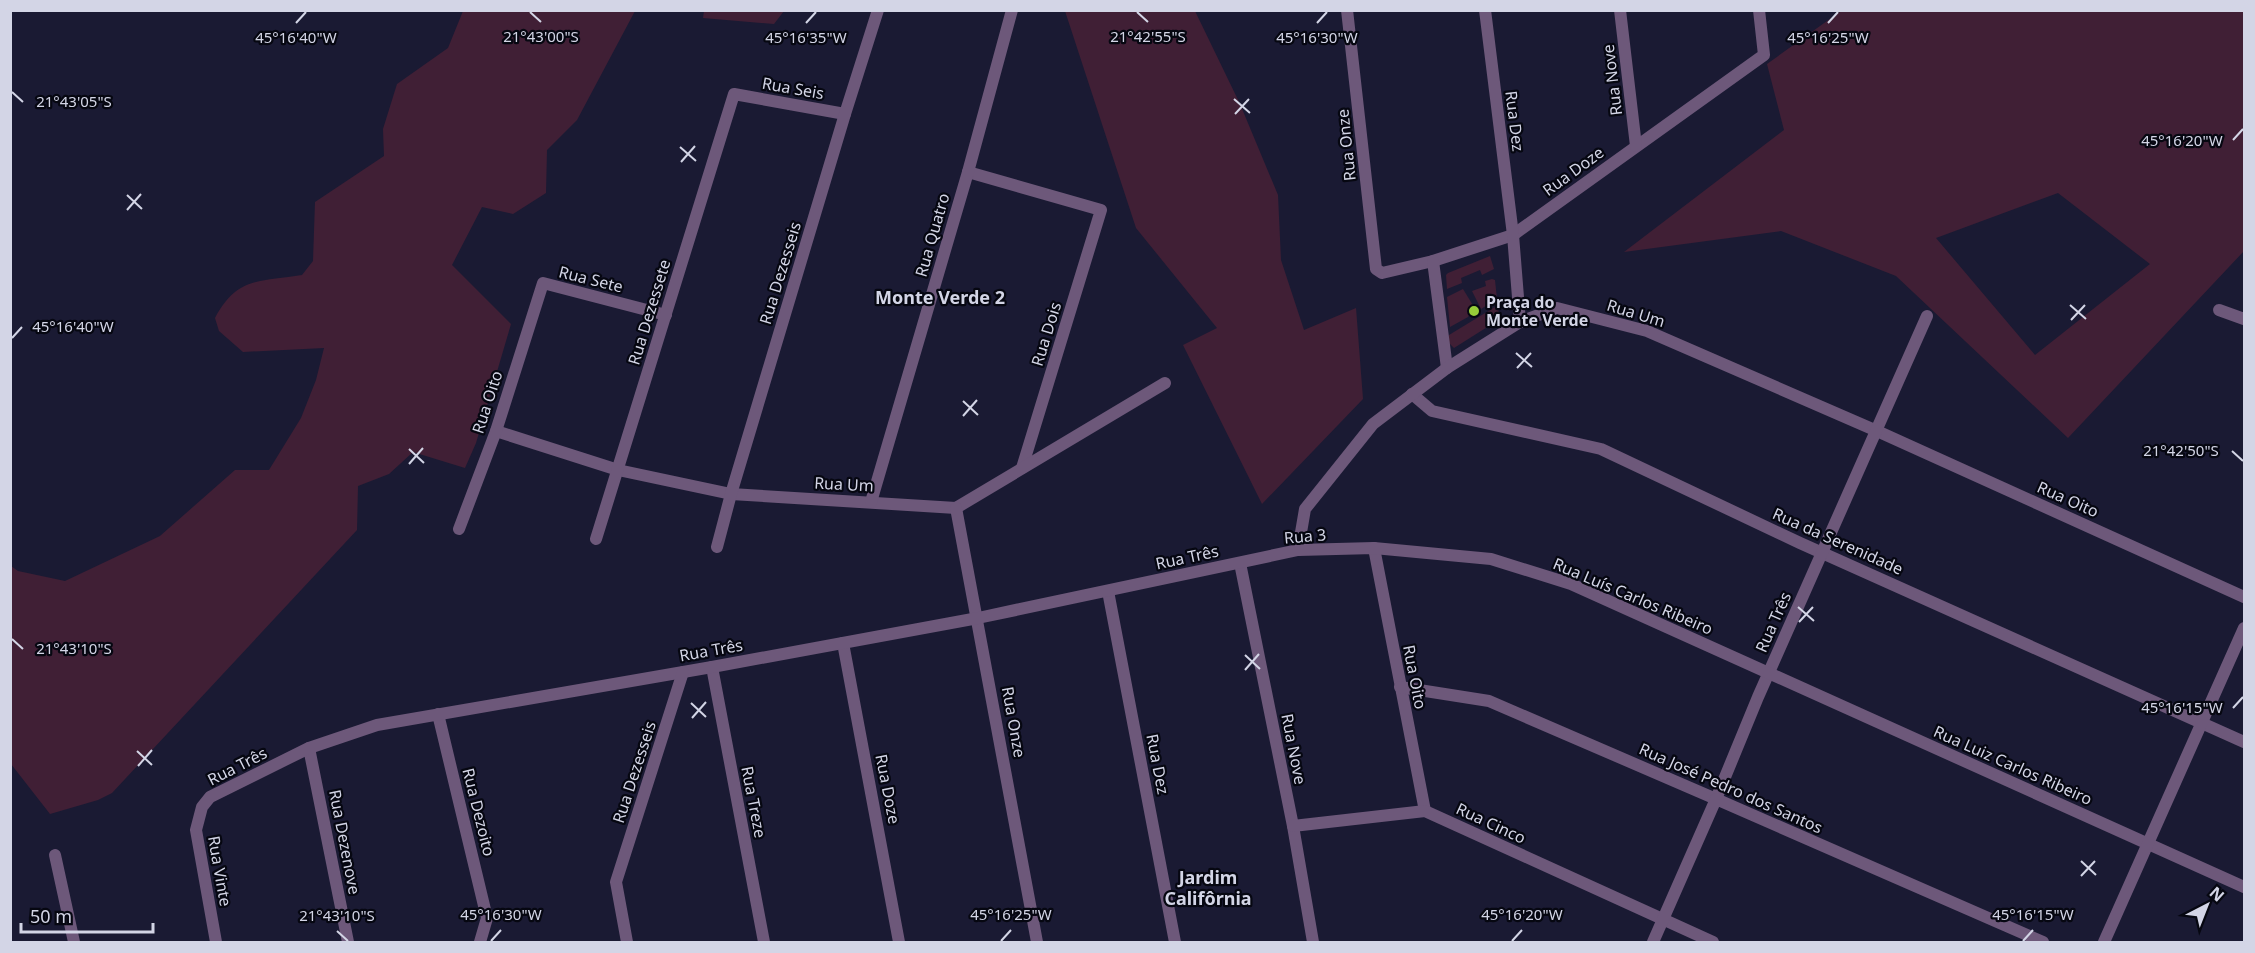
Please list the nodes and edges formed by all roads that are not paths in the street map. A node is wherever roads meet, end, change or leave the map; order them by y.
1 (878, 10) edge
2 (1012, 10) edge
3 (1347, 10) edge
4 (1485, 10) edge
5 (1620, 10) edge
6 (1759, 10) edge
7 (734, 94) joint
8 (845, 114) junction
9 (1636, 146) junction
10 (968, 172) junction
11 (1513, 235) junction
12 (1433, 261) junction
13 (1382, 273) joint
14 (543, 284) joint
15 (2219, 310) dead end
16 (666, 315) junction
17 (1927, 316) dead end
18 (2244, 319) edge
19 (1520, 322) junction
20 (1448, 368) junction
21 (1165, 383) dead end
22 (1412, 394) junction
23 (496, 431) junction
24 (1877, 431) junction
25 (1022, 468) junction
26 (618, 470) junction
27 (731, 494) junction
28 (871, 502) junction
29 (956, 508) junction
30 (459, 529) dead end
31 (596, 539) dead end
32 (717, 547) dead end
33 (1374, 548) junction
34 (1298, 550) junction
35 (1822, 553) junction
36 (1240, 563) junction
37 (1108, 591) junction
38 (2244, 597) edge
39 (978, 618) junction
40 (2244, 628) edge
41 (843, 643) junction
42 (712, 667) junction
43 (683, 672) junction
44 (1768, 673) junction
45 (1400, 687) junction
46 (438, 714) junction
47 (2203, 723) junction
48 (2244, 742) edge
49 (309, 748) junction
50 (1716, 799) junction
51 (202, 807) joint
52 (1425, 811) junction
53 (1293, 826) junction
54 (2148, 844) junction
55 (56, 855) dead end
56 (2244, 887) edge
57 (1663, 921) junction
58 (74, 942) edge
59 (216, 942) edge
60 (348, 942) edge
61 (480, 942) edge
62 (627, 942) edge
63 (764, 942) edge
64 (899, 942) edge
65 (1037, 942) edge
66 (1175, 942) edge
67 (1313, 942) edge
68 (1653, 942) edge
69 (1713, 942) edge
70 (2043, 942) edge
71 (2104, 942) edge

1 - 8 street, Rua Dezesseis
2 - 10 street, Rua Quatro
3 - 13 street, Rua Onze
4 - 11 street, Rua Dez
5 - 9 street, Rua Nove
6 - 9 street, Rua Doze
7 - 8 street, Rua Seis
7 - 16 street, Rua Dezessete
8 - 27 street, Rua Dezesseis
9 - 11 street, Rua Doze
10 - 25 street, Rua Dois
10 - 28 street, Rua Quatro
11 - 12 street, Rua Doze
11 - 19 street, Rua Dez
12 - 13 street, Rua Doze
12 - 20 street
14 - 16 street, Rua Sete
14 - 23 street, Rua Oito
15 - 18 street
16 - 26 street, Rua Dezessete
17 - 24 street, Rua Três
19 - 20 street, Rua Um
19 - 24 street, Rua Um
20 - 22 street, Rua Um
21 - 25 street
22 - 34 street, Rua Um
22 - 35 street, Rua da Serenidade
23 - 26 street, Rua Um
23 - 30 street, Rua Oito
24 - 35 street, Rua Três
24 - 38 street, Rua Oito
25 - 29 street
26 - 27 street, Rua Um
26 - 31 street, Rua Dezessete
27 - 28 street, Rua Um
27 - 32 street, Rua Dezesseis
28 - 29 street, Rua Um
29 - 39 street, Rua Onze
33 - 34 street, Rua 3
33 - 44 street, Rua Luís Carlos Ribeiro
33 - 45 street, Rua Oito
34 - 36 street, Rua 3
35 - 44 street, Rua Três
35 - 47 street, Rua da Serenidade
36 - 37 street, Rua Três
36 - 53 street, Rua Nove
37 - 39 street, Rua Três
37 - 66 street, Rua Dez
39 - 41 street, Rua Três
39 - 65 street, Rua Onze
40 - 47 street
41 - 42 street, Rua Três
41 - 64 street, Rua Doze
42 - 43 street, Rua Três
42 - 63 street, Rua Treze
43 - 46 street, Rua Três
43 - 62 street, Rua Dezesseis
44 - 50 street, Rua Três
44 - 54 street, Rua Luiz Carlos Ribeiro
45 - 50 street, Rua José Pedro dos Santos
45 - 52 street, Rua Oito
46 - 49 street, Rua Três
46 - 61 street, Rua Dezoito
47 - 48 street, Rua da Serenidade
47 - 54 street
49 - 51 street, Rua Três
49 - 60 street, Rua Dezenove
50 - 57 street, Rua Três
50 - 70 street, Rua José Pedro dos Santos
51 - 59 street, Rua Vinte
52 - 53 street
52 - 57 street, Rua Cinco
53 - 67 street, Rua Nove
54 - 56 street, Rua Luiz Carlos Ribeiro
54 - 71 street
55 - 58 street
57 - 68 street, Rua Três
57 - 69 street, Rua Cinco

